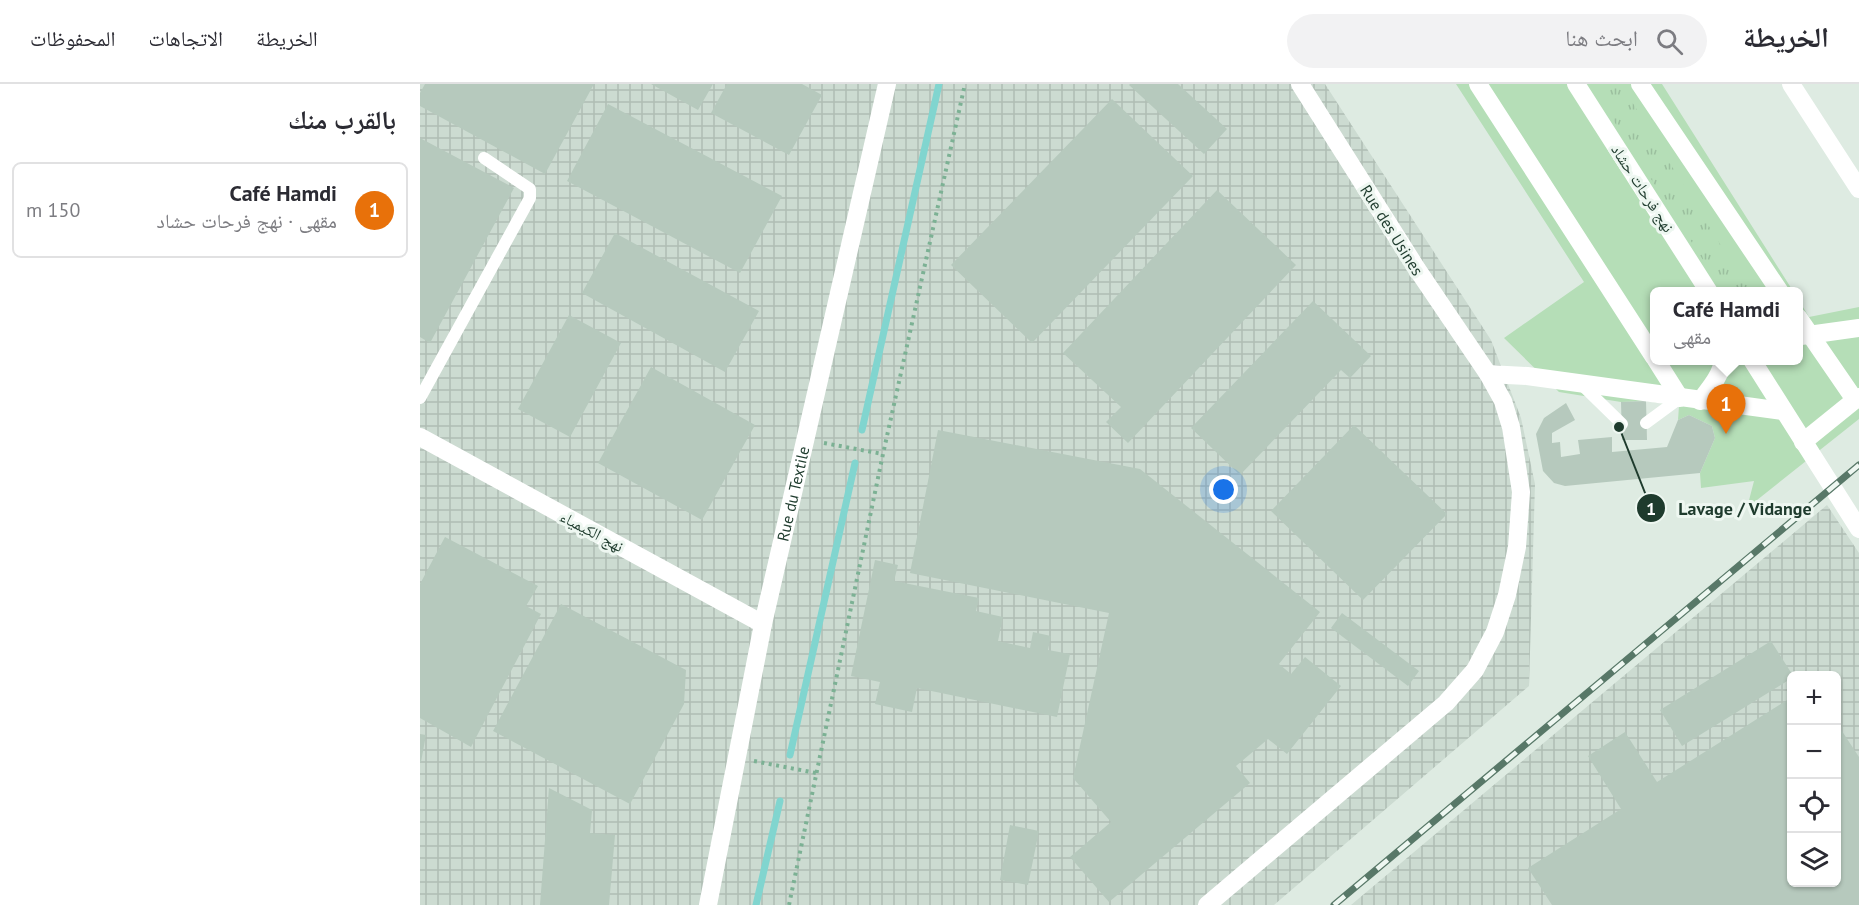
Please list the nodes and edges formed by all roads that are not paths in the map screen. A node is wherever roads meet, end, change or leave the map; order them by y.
1 (887, 84) edge
2 (1300, 84) edge
3 (1478, 84) edge
4 (1576, 84) edge
5 (1640, 84) edge
6 (1791, 84) edge
7 (484, 158) dead end
8 (1859, 189) edge
9 (1706, 287) edge
10 (1777, 287) edge
11 (1859, 328) edge
12 (1804, 335) edge
13 (1650, 351) edge
14 (1659, 365) edge
15 (1722, 365) edge
16 (1755, 365) edge
17 (1488, 374) junction
18 (1580, 383) junction
19 (1680, 398) junction
20 (420, 399) edge
21 (1857, 399) edge
22 (1700, 401) junction
23 (1783, 411) junction
24 (1646, 423) dead end
25 (1622, 424) dead end
26 (420, 437) edge
27 (1803, 442) junction
28 (1859, 529) edge
29 (763, 624) junction
30 (708, 905) edge
31 (1207, 905) edge

1 - 29 street, Rue du Textile
2 - 17 street, Rue des Usines
3 - 13 street
4 - 9 street, نهج فرحات حشاد
5 - 10 street
6 - 8 street
7 - 20 lane
11 - 12 street
12 - 21 street
14 - 19 street
15 - 22 street
16 - 23 street
17 - 18 street
17 - 31 street, Rue des Usines
18 - 19 street
18 - 25 lane
19 - 22 street
19 - 24 lane
21 - 27 street
22 - 23 street
23 - 27 street
26 - 29 street, نهج الكيمياء
27 - 28 street
29 - 30 street, Rue du Textile

